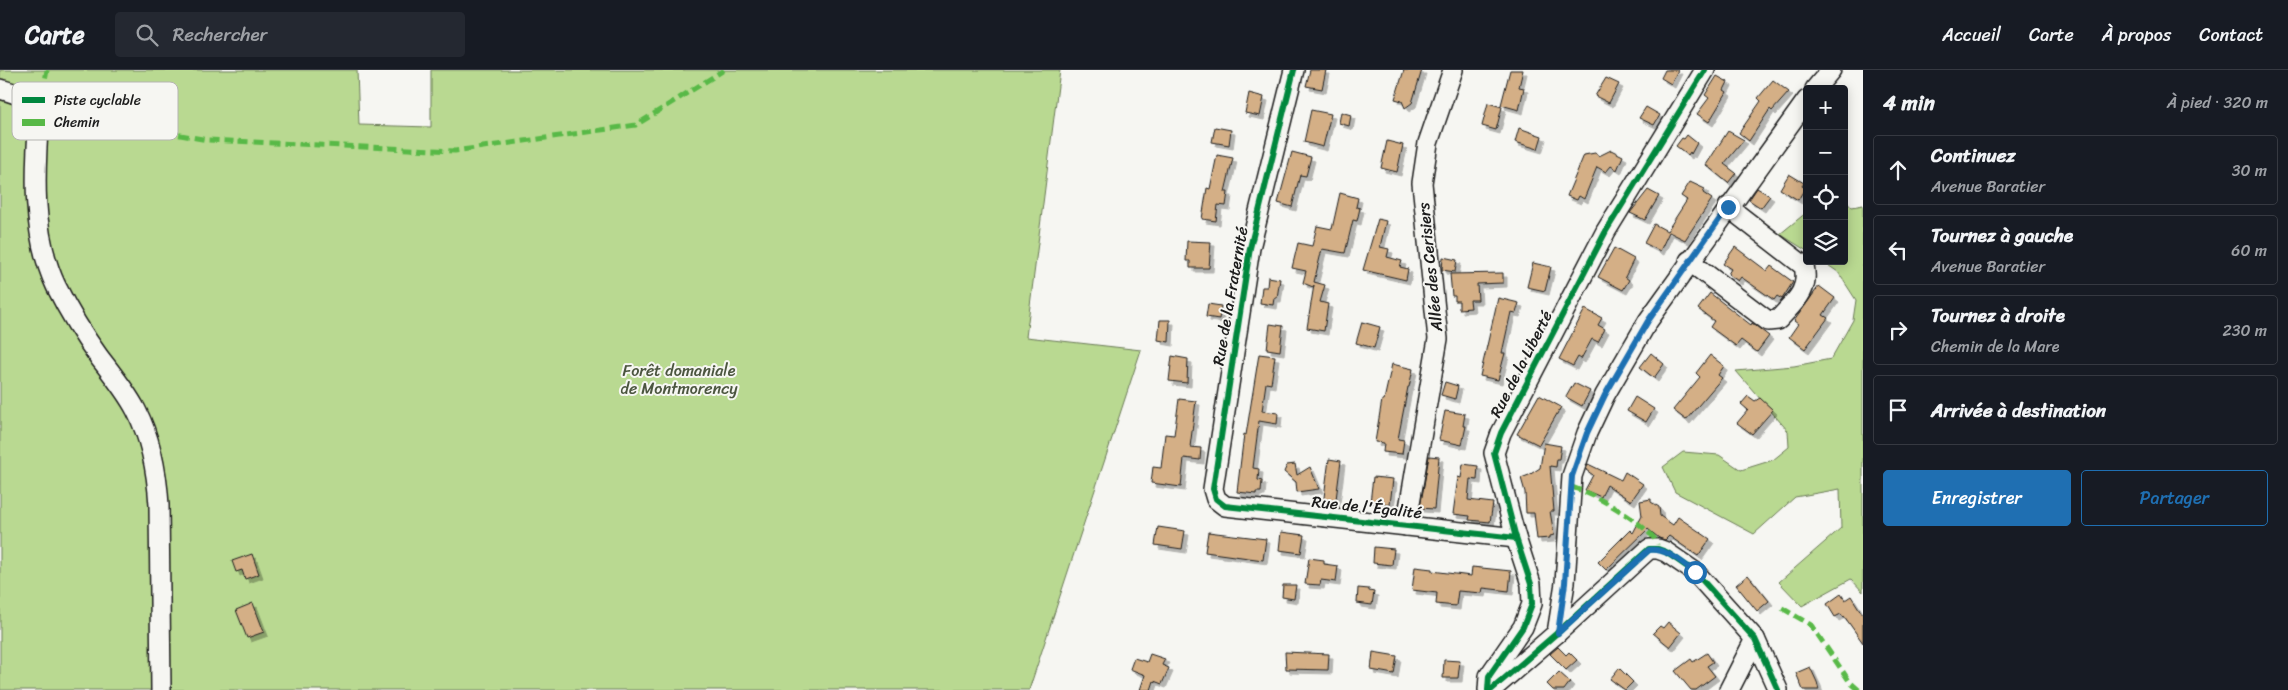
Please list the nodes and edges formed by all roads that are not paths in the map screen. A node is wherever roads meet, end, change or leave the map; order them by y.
1 (1294, 70) edge
2 (1452, 70) edge
3 (1705, 70) edge
4 (1831, 70) edge
5 (1818, 85) edge
6 (0, 89) edge
7 (12, 93) edge
8 (1803, 105) edge
9 (38, 140) edge
10 (1728, 207) junction
11 (1689, 261) junction
12 (1216, 499) joint
13 (1406, 526) junction
14 (1516, 538) junction
15 (1558, 633) junction
16 (1755, 639) junction
17 (161, 690) edge
18 (1490, 690) edge
19 (1729, 690) edge
20 (1778, 690) edge

1 - 12 street, Rue de la Fraternité
2 - 13 street, Allée des Cerisiers
3 - 14 street, Rue de la Liberté
4 - 5 street
6 - 7 street
8 - 10 street
9 - 17 street
10 - 11 street
10 - 11 street
11 - 15 street
12 - 13 street, Rue de l'Égalité
13 - 14 street, Rue de l'Égalité
14 - 18 street, Rue de la Liberté
15 - 16 street
15 - 18 street
16 - 19 street
16 - 20 street

